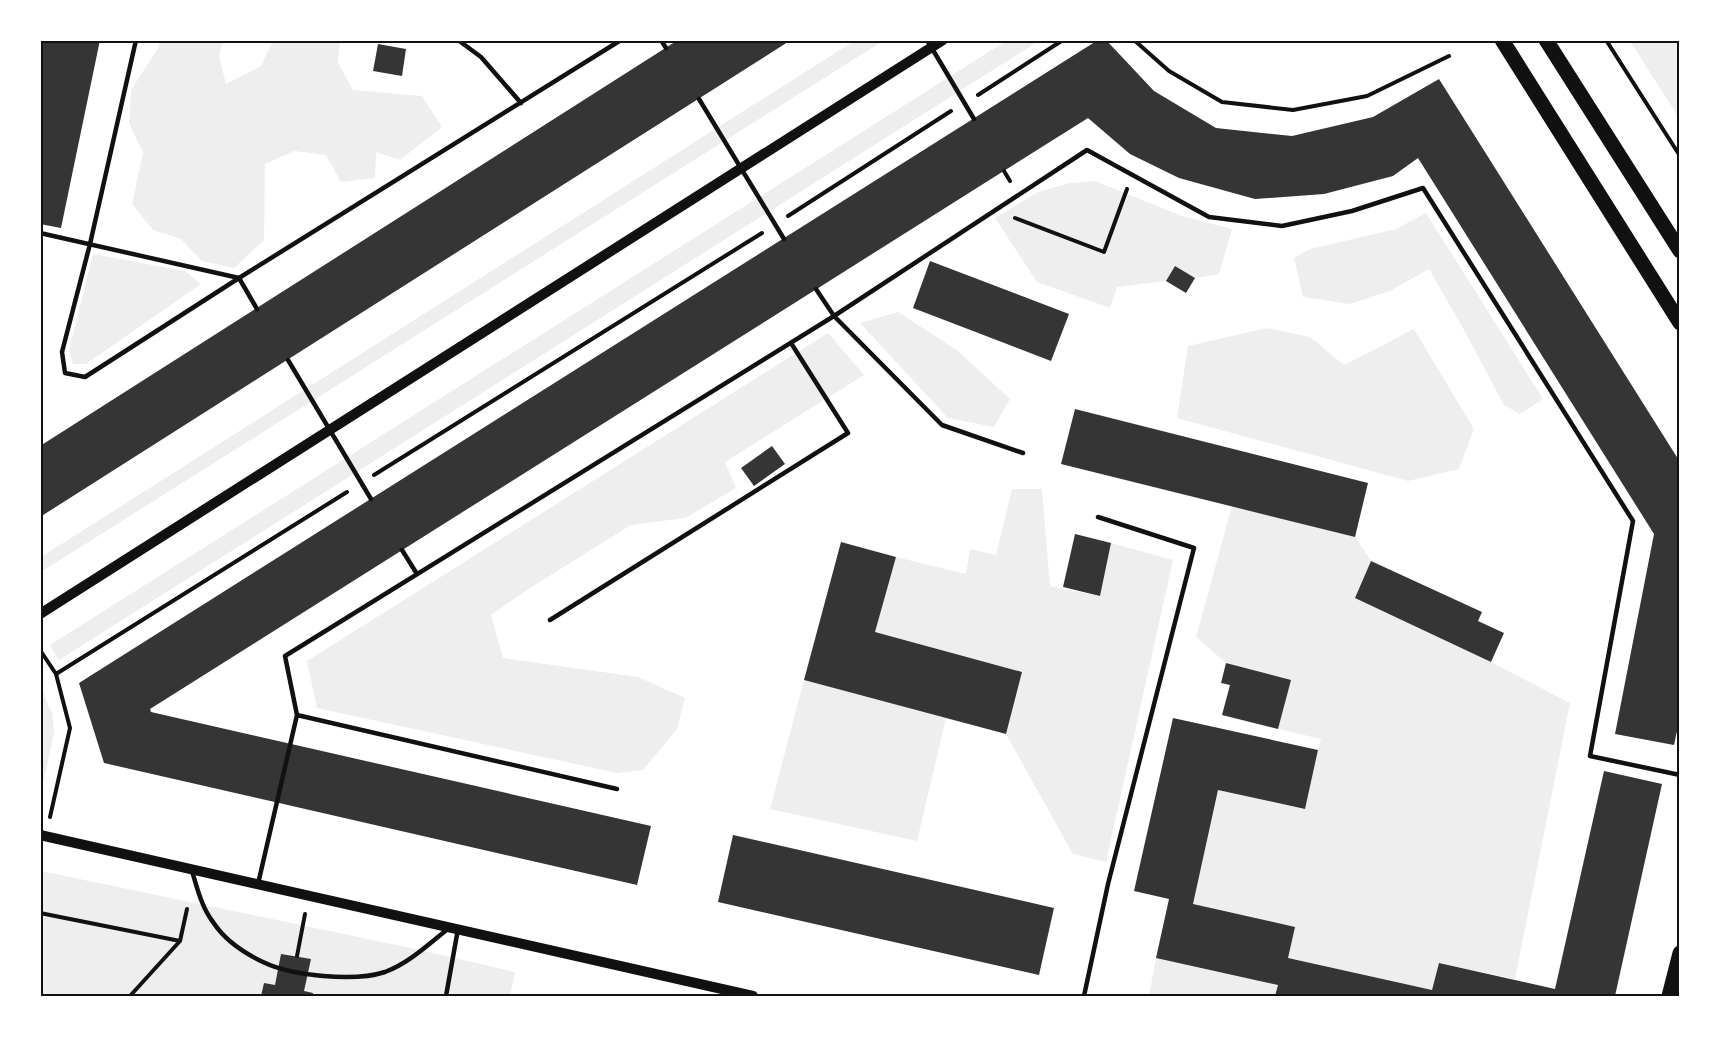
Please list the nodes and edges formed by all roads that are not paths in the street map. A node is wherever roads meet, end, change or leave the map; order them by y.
1 (136, 40) edge
2 (458, 40) edge
3 (621, 40) edge
4 (662, 40) edge
5 (943, 40) edge
6 (1502, 40) edge
7 (1546, 40) edge
8 (929, 44) edge
9 (666, 48) dead end
10 (699, 99) dead end
11 (521, 103) junction
12 (974, 119) dead end
13 (742, 168) junction
14 (40, 233) edge
15 (784, 238) dead end
16 (90, 244) junction
17 (1680, 251) edge
18 (239, 278) junction
19 (816, 289) dead end
20 (257, 309) dead end
21 (834, 316) junction
22 (1680, 323) edge
23 (791, 343) junction
24 (288, 360) dead end
25 (330, 430) junction
26 (1023, 453) dead end
27 (371, 499) dead end
28 (1098, 517) dead end
29 (402, 550) dead end
30 (417, 574) junction
31 (40, 614) edge
32 (550, 620) dead end
33 (297, 716) junction
34 (1680, 775) edge
35 (617, 789) dead end
36 (43, 835) edge
37 (191, 869) junction
38 (258, 884) junction
39 (454, 928) junction
40 (1680, 953) edge
41 (446, 996) edge
42 (753, 996) edge
43 (1084, 996) edge
44 (1669, 996) edge

1 - 16 lane
2 - 11 lane
3 - 11 lane
4 - 9 lane
5 - 8 street
6 - 22 main road
7 - 17 main road
8 - 12 lane
8 - 13 street
10 - 13 lane
11 - 18 lane
13 - 15 lane
13 - 25 street
14 - 16 lane
16 - 18 lane
16 - 18 lane
18 - 20 lane
19 - 21 lane
21 - 23 lane
21 - 26 lane
21 - 34 lane
23 - 30 lane
23 - 32 lane
24 - 25 lane
25 - 27 lane
25 - 31 street
28 - 43 lane
29 - 30 lane
30 - 33 lane
33 - 35 lane
33 - 38 lane
36 - 37 street
37 - 38 street
37 - 39 lane
38 - 39 street
39 - 41 lane
39 - 42 street
40 - 44 main road

